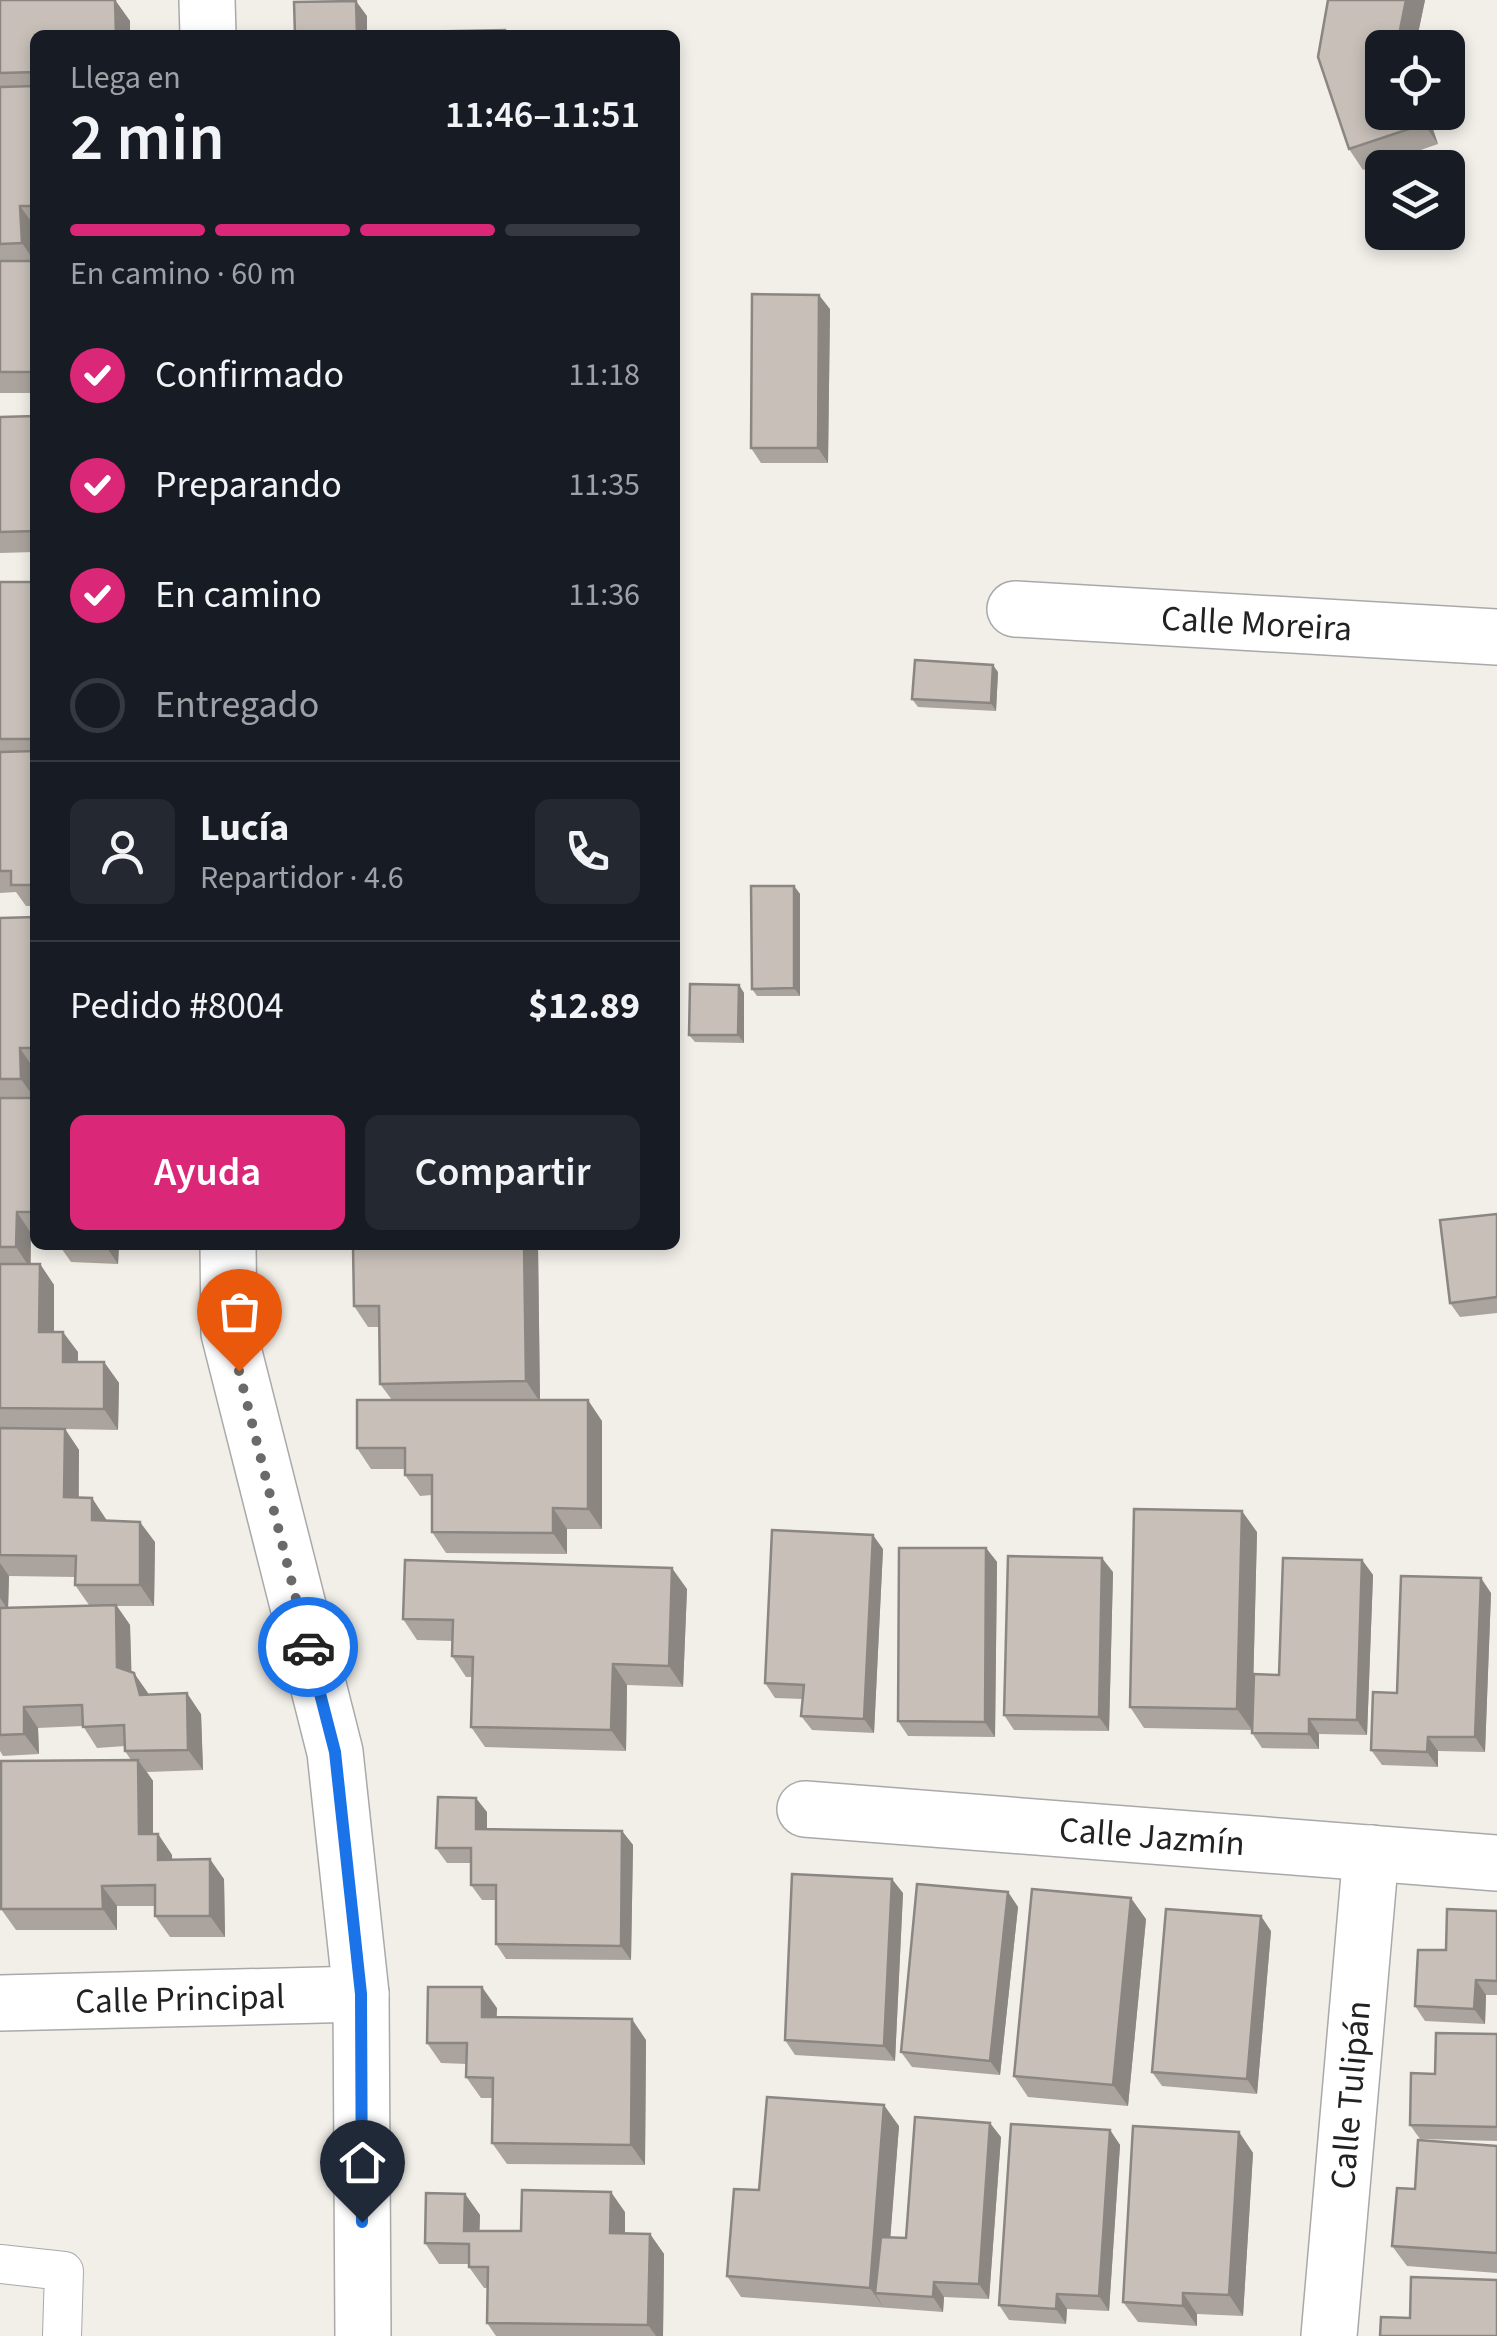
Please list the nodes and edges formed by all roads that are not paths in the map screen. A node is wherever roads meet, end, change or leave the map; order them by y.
1 (207, 0) edge
2 (208, 30) edge
3 (1015, 609) dead end
4 (1497, 637) edge
5 (228, 1250) edge
6 (805, 1810) dead end
7 (1371, 1854) junction
8 (1497, 1864) edge
9 (361, 1994) junction
10 (0, 2003) edge
11 (0, 2264) edge
12 (62, 2336) edge
13 (362, 2336) edge
14 (1329, 2336) edge

1 - 2 street
3 - 4 street, Calle Moreira
5 - 9 street
6 - 7 street, Calle Jazmín
7 - 8 street, Calle Jazmín
7 - 14 street, Calle Tulipán
9 - 10 street, Calle Principal
9 - 13 street
11 - 12 lane

